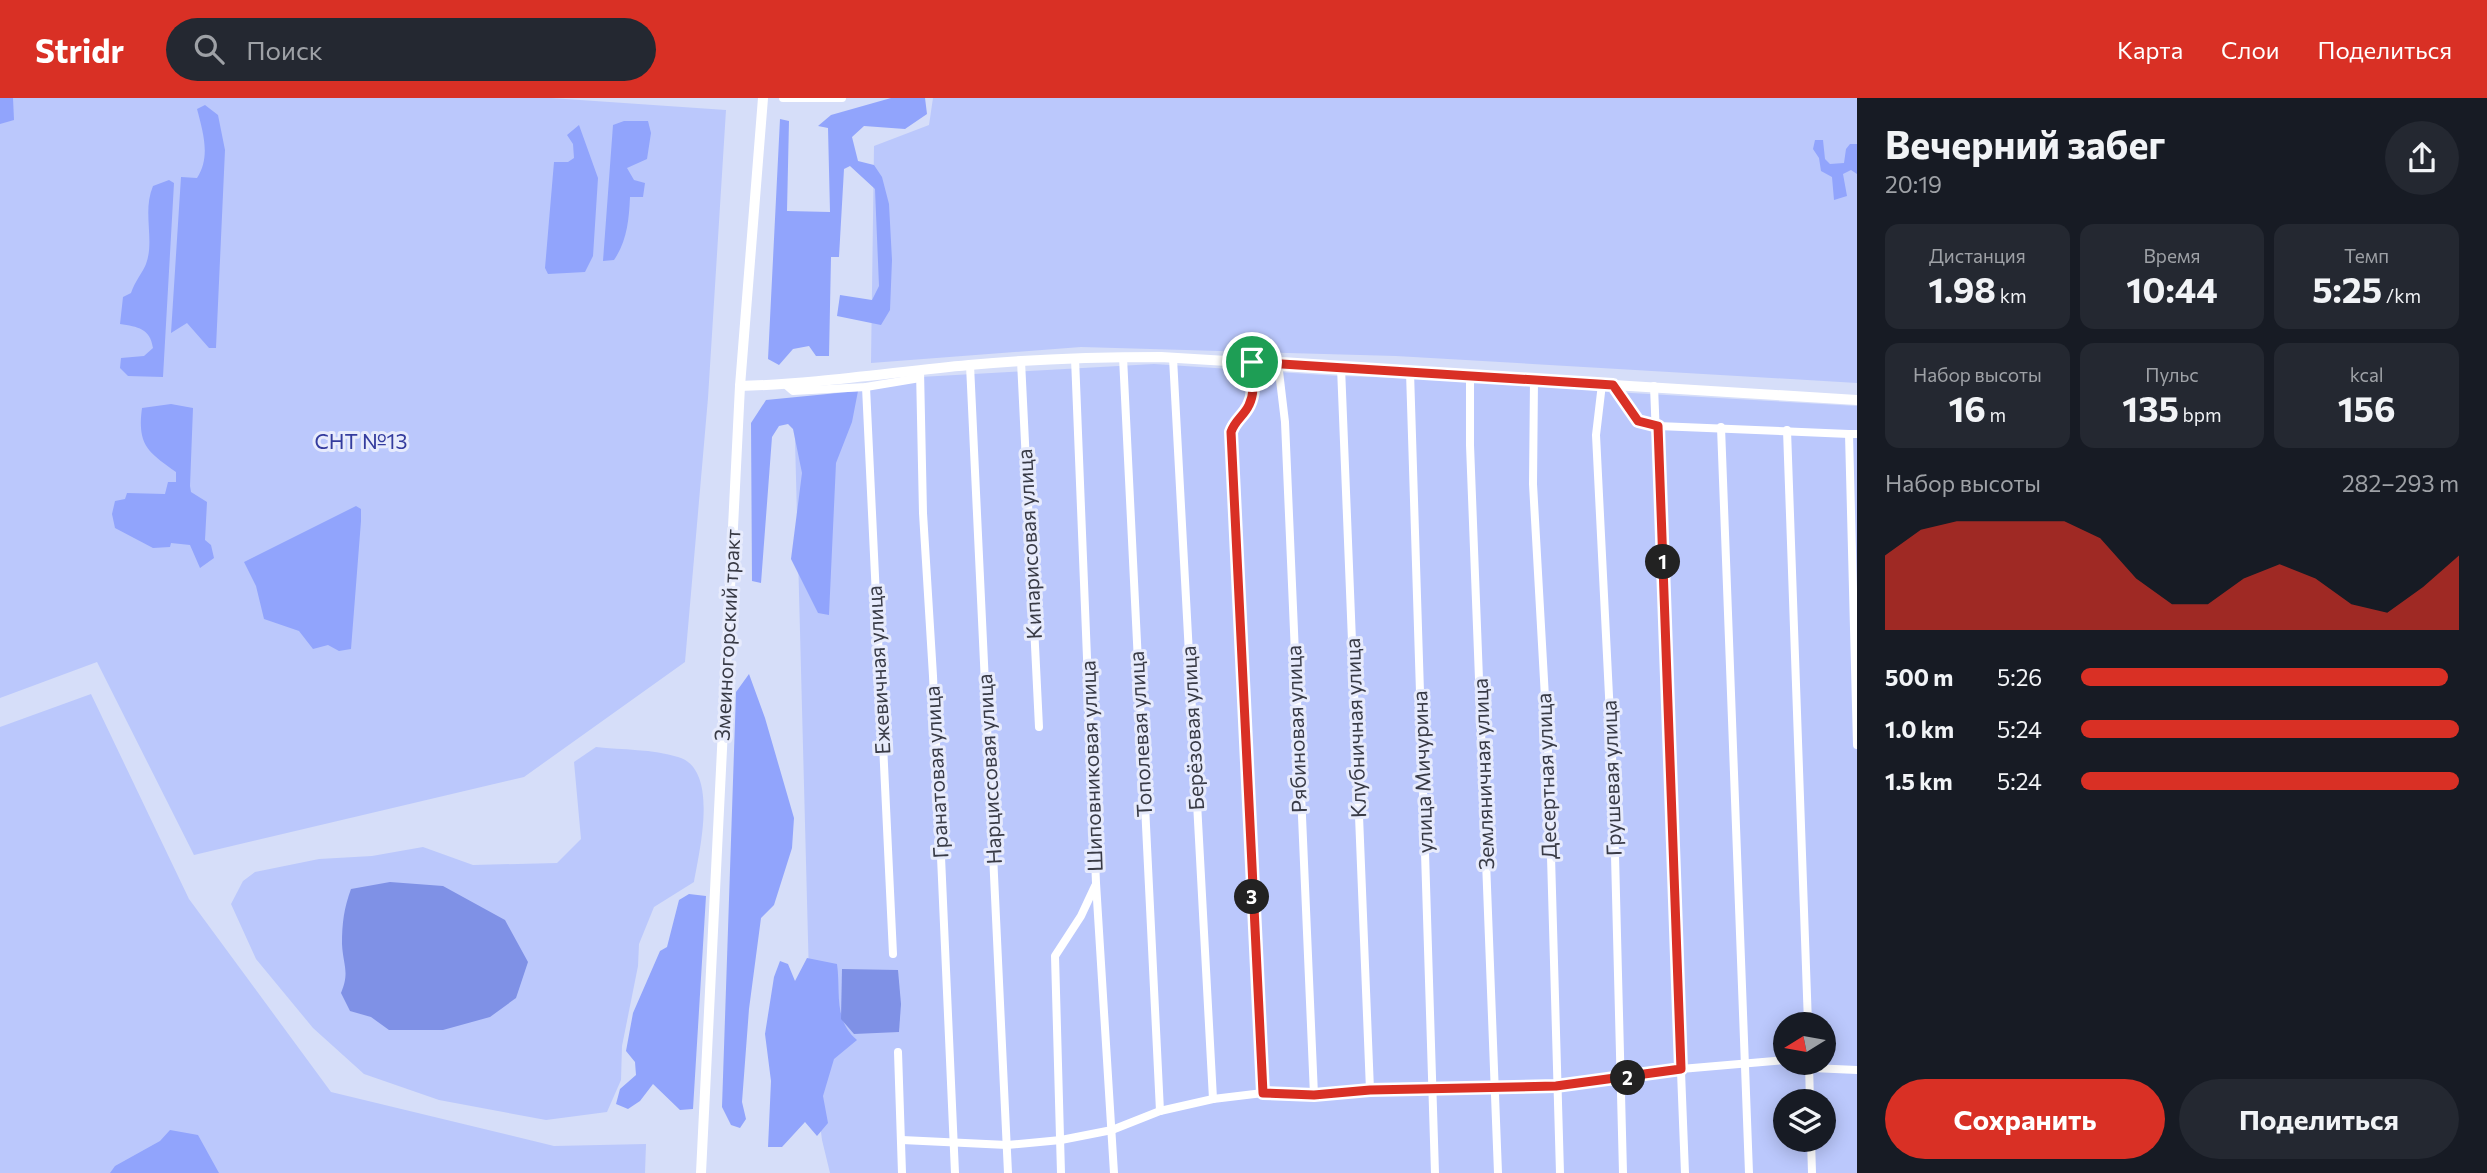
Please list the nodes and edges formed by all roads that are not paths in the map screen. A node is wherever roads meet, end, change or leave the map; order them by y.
1 (763, 98) edge
2 (783, 98) edge
3 (842, 98) edge
4 (1075, 358) junction
5 (1123, 358) junction
6 (1173, 358) junction
7 (1021, 361) junction
8 (1252, 362) junction
9 (1278, 363) junction
10 (970, 365) junction
11 (1341, 367) junction
12 (1410, 372) junction
13 (920, 374) junction
14 (1471, 376) junction
15 (1534, 380) junction
16 (1608, 384) junction
17 (786, 385) junction
18 (740, 386) junction
19 (1654, 386) junction
20 (866, 387) junction
21 (1857, 400) edge
22 (1658, 426) junction
23 (1721, 426) junction
24 (1787, 430) junction
25 (1853, 434) edge
26 (1039, 727) dead end
27 (1857, 745) edge
28 (1096, 883) junction
29 (893, 954) dead end
30 (1808, 1012) edge
31 (898, 1052) dead end
32 (1773, 1061) edge
33 (1745, 1063) junction
34 (1836, 1067) edge
35 (1681, 1069) junction
36 (1857, 1070) edge
37 (1619, 1079) junction
38 (1556, 1086) junction
39 (1497, 1088) junction
40 (1433, 1089) junction
41 (1370, 1090) junction
42 (1263, 1093) junction
43 (1314, 1095) junction
44 (1213, 1098) junction
45 (1160, 1111) junction
46 (1112, 1130) junction
47 (902, 1140) junction
48 (1061, 1140) junction
49 (954, 1142) junction
50 (1007, 1145) junction
51 (1811, 1152) edge
52 (701, 1173) edge
53 (902, 1173) edge
54 (954, 1173) edge
55 (1008, 1173) edge
56 (1061, 1173) edge
57 (1114, 1173) edge
58 (1435, 1173) edge
59 (1498, 1173) edge
60 (1560, 1173) edge
61 (1623, 1173) edge
62 (1685, 1173) edge
63 (1749, 1173) edge
64 (1812, 1173) edge

1 - 18 main road, Змеиногорский тракт
2 - 3 street
4 - 5 main road
4 - 7 main road
4 - 28 street, Шиповниковая улица
5 - 6 main road
5 - 45 street, Тополевая улица
6 - 8 main road
6 - 44 street, Берёзовая улица
7 - 10 main road
7 - 26 street, Кипарисовая улица
8 - 9 main road
8 - 42 street
9 - 11 main road
9 - 43 street, Рябиновая улица
10 - 13 main road
10 - 50 street, Нарциссовая улица
11 - 12 main road
11 - 41 street, Клубничная улица
12 - 14 main road
12 - 40 street, улица Мичурина
13 - 17 main road
13 - 20 street
13 - 49 street, Гранатовая улица
14 - 15 main road
14 - 39 street, Земляничная улица
15 - 16 main road
15 - 38 street, Десертная улица
16 - 19 main road
16 - 22 street
16 - 37 street, Грушевая улица
17 - 18 main road
17 - 20 street
18 - 52 main road, Змеиногорский тракт
19 - 21 main road
19 - 22 street
20 - 29 street, Ежевичная улица
22 - 23 street
22 - 35 street
23 - 24 street
23 - 33 street
24 - 25 street
24 - 30 street
25 - 27 street
28 - 46 street, Шиповниковая улица
28 - 48 street
31 - 47 street
32 - 33 street
33 - 35 street
33 - 63 street
34 - 36 street
35 - 37 street
35 - 62 street
37 - 38 street
37 - 61 street, Грушевая улица
38 - 39 street
38 - 60 street, Десертная улица
39 - 40 street
39 - 59 street, Земляничная улица
40 - 41 street
40 - 58 street, улица Мичурина
41 - 43 street
42 - 43 street
42 - 44 street
44 - 45 street
45 - 46 street
46 - 48 street
46 - 57 street, Шиповниковая улица
47 - 49 street
47 - 53 street
48 - 50 street
48 - 56 street
49 - 50 street
49 - 54 street, Гранатовая улица
50 - 55 street, Нарциссовая улица
51 - 64 street

